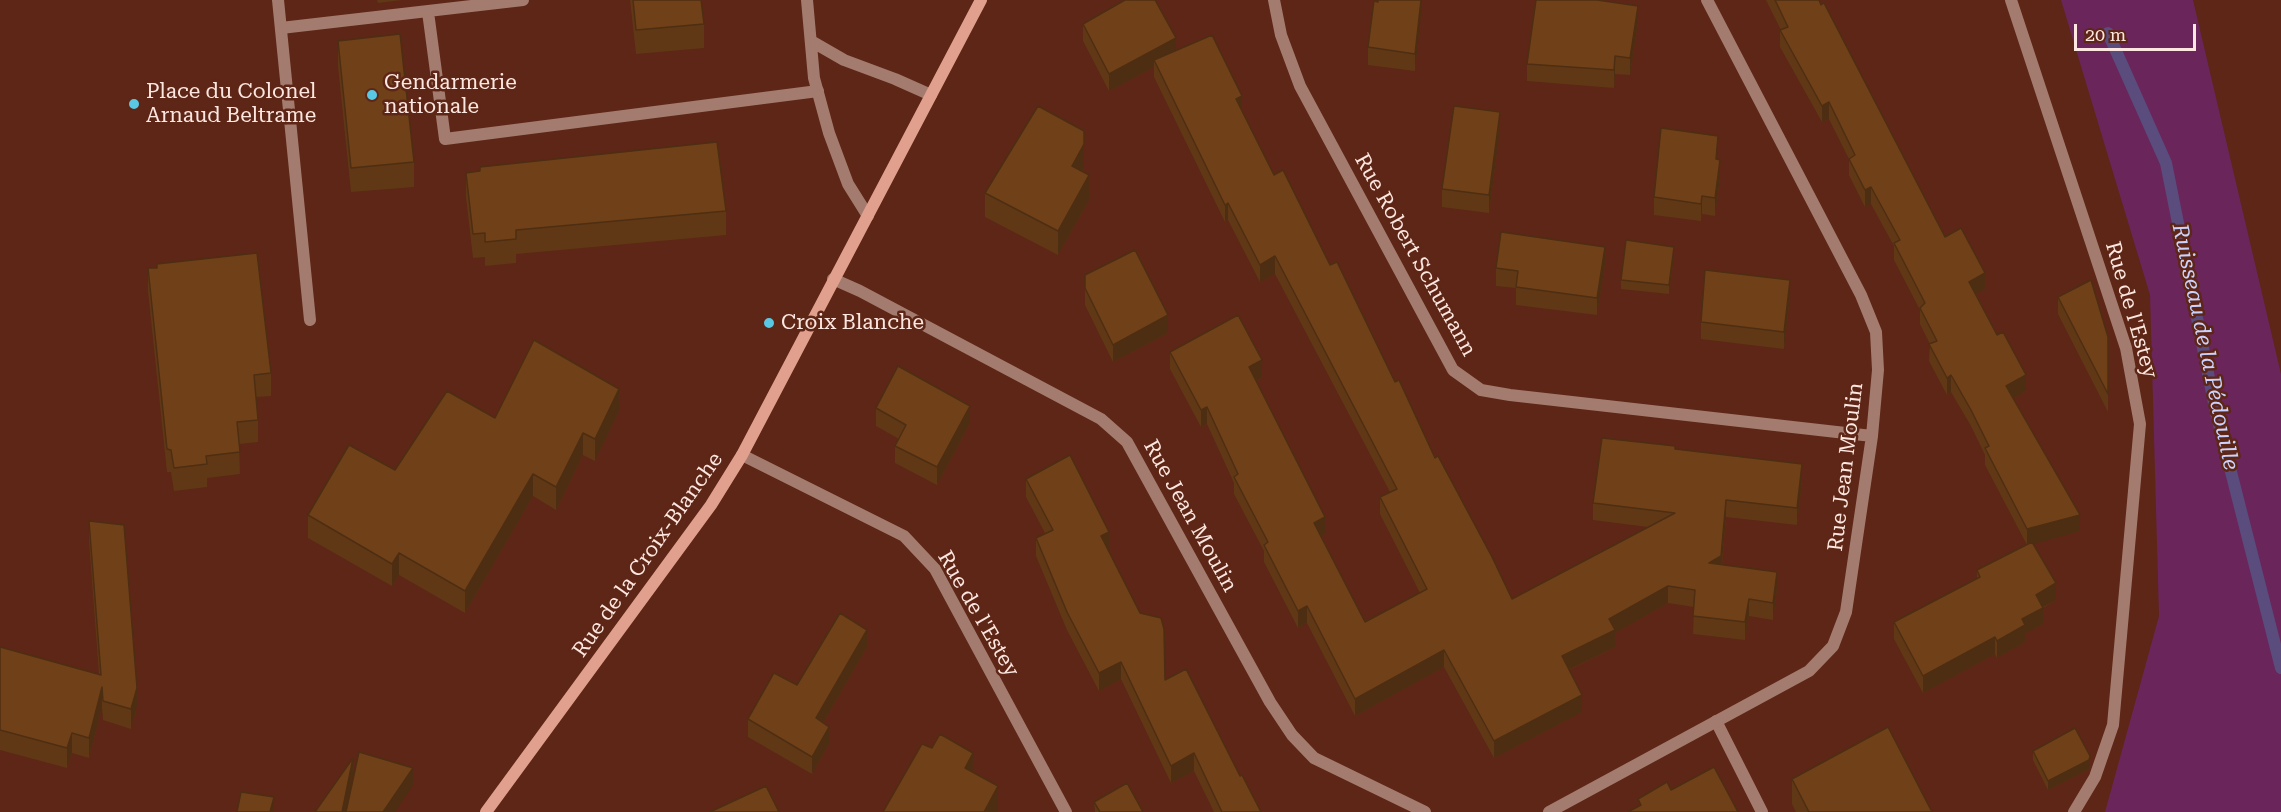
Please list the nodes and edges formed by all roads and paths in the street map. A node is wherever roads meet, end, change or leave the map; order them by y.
1 (278, 0) edge
2 (523, 0) edge
3 (807, 0) edge
4 (981, 0) edge
5 (1274, 0) edge
6 (1707, 0) edge
7 (2012, 0) edge
8 (428, 12) junction
9 (281, 28) junction
10 (811, 41) junction
11 (818, 91) junction
12 (931, 95) junction
13 (868, 216) junction
14 (832, 279) junction
15 (310, 320) dead end
16 (1872, 436) junction
17 (742, 455) junction
18 (1716, 722) junction
19 (486, 812) edge
20 (1066, 812) edge
21 (1425, 812) edge
22 (1549, 812) edge
23 (1762, 812) edge
24 (2074, 812) edge

1 - 9 street
2 - 8 street
3 - 10 street
4 - 12 main road, Rue de la Croix-Blanche
5 - 16 street, Rue Robert Schumann
6 - 16 street, Rue Jean Moulin
7 - 24 street, Rue de l'Estey
8 - 9 street
8 - 11 street
9 - 15 street
10 - 11 street
10 - 12 street
11 - 13 street
12 - 13 main road, Rue de la Croix-Blanche
13 - 14 main road, Rue de la Croix-Blanche
14 - 17 main road, Rue de la Croix-Blanche
14 - 21 street, Rue Jean Moulin
16 - 18 street, Rue Jean Moulin
17 - 19 main road, Rue de la Croix-Blanche
17 - 20 street, Rue de l'Estey
18 - 22 street, Rue Jean Moulin
18 - 23 street

